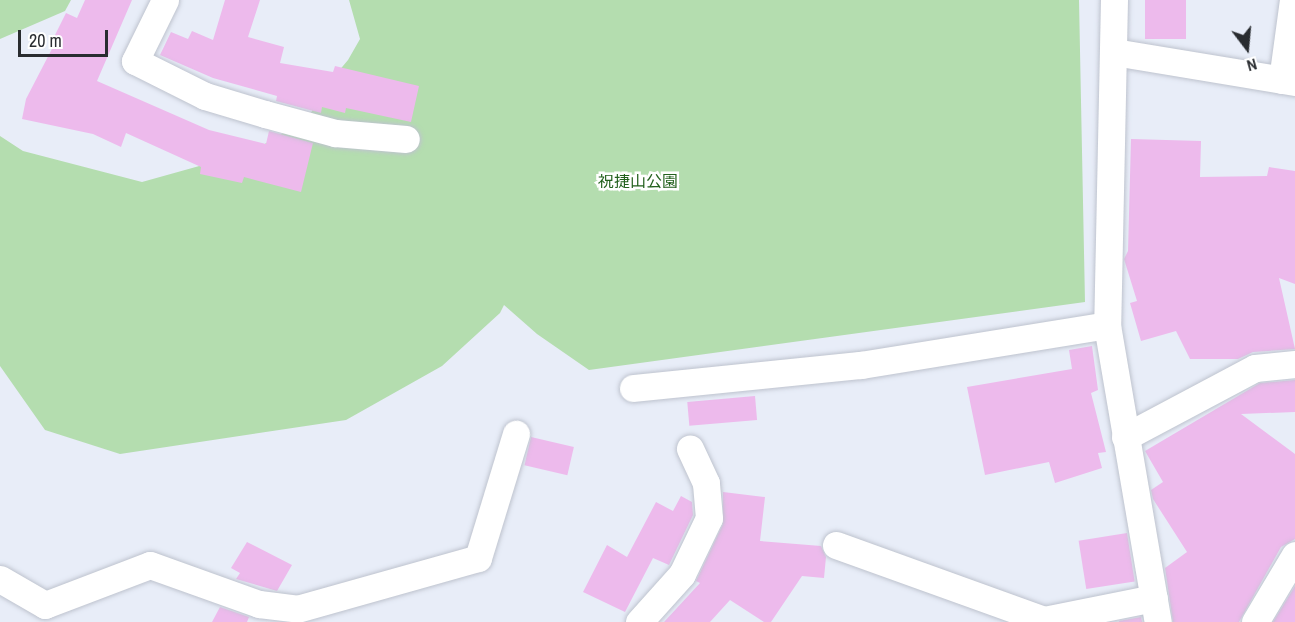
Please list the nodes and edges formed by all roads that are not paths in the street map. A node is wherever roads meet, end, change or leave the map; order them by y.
1 (165, 0) edge
2 (1114, 0) edge
3 (1293, 0) edge
4 (1114, 52) junction
5 (1289, 81) edge
6 (406, 139) dead end
7 (1107, 325) junction
8 (1295, 364) edge
9 (633, 388) dead end
10 (516, 434) dead end
11 (1125, 437) junction
12 (690, 448) dead end
13 (836, 545) dead end
14 (1295, 555) edge
15 (0, 579) edge
16 (1156, 610) edge
17 (639, 622) edge
18 (1255, 622) edge

1 - 6 street
2 - 4 street
3 - 5 street
4 - 5 street
4 - 7 street
7 - 9 street
7 - 11 street
8 - 11 street
10 - 15 street
11 - 16 street
12 - 17 street
13 - 16 street
14 - 18 street

